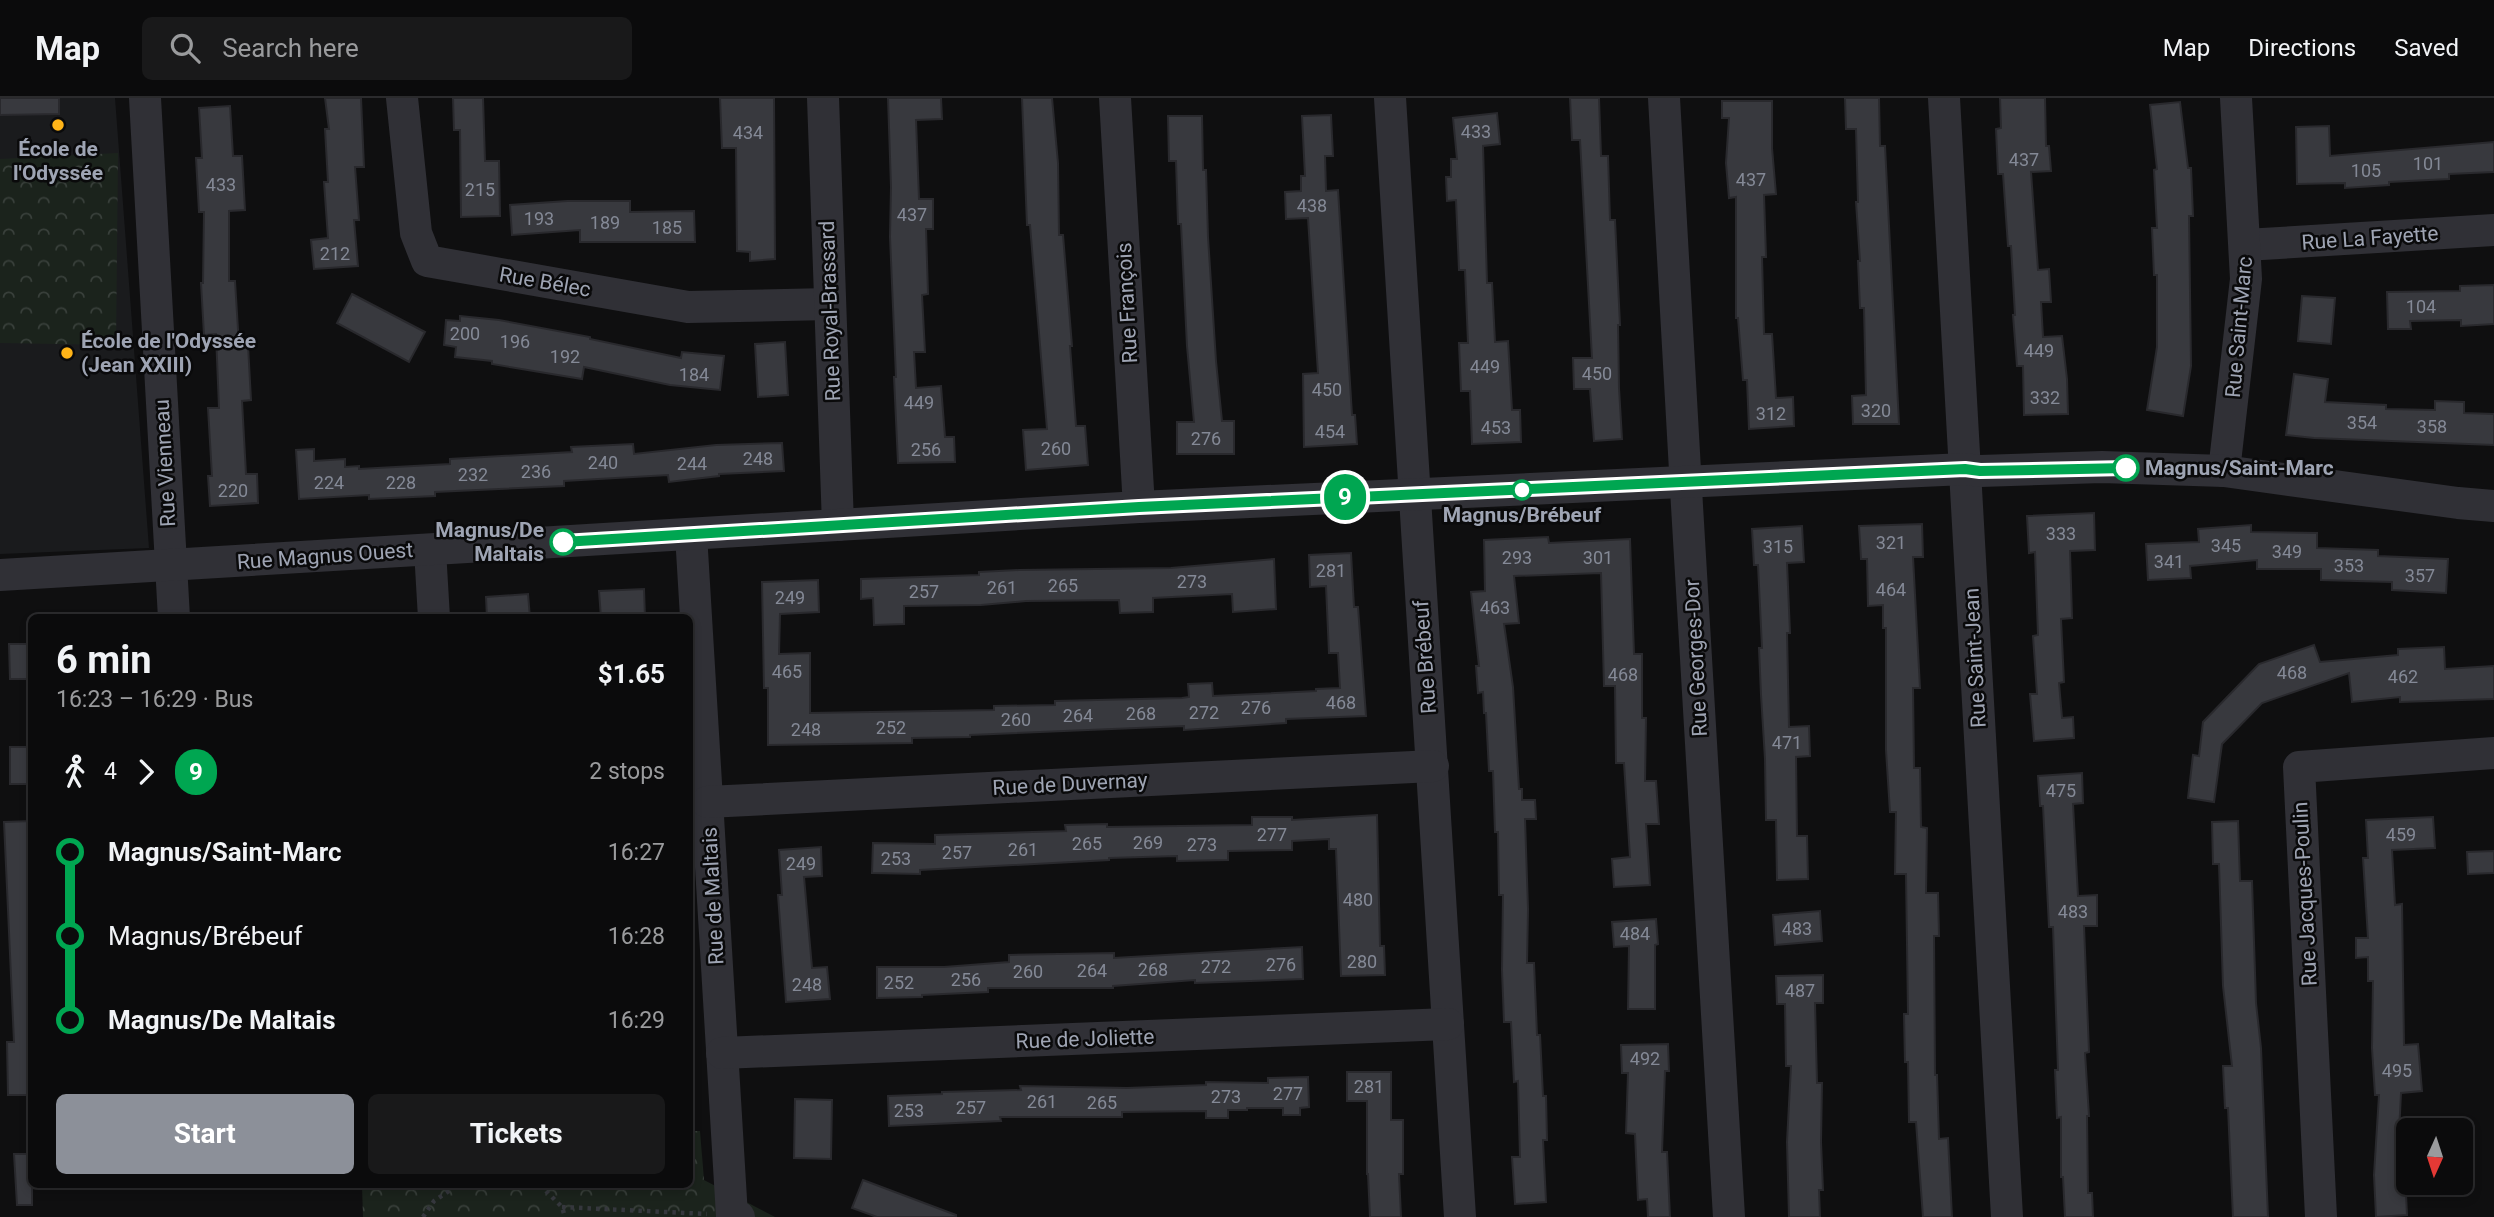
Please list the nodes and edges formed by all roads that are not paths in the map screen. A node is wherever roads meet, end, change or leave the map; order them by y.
1 (145, 98) edge
2 (402, 98) edge
3 (823, 98) edge
4 (1115, 98) edge
5 (1390, 98) edge
6 (1664, 98) edge
7 (1944, 98) edge
8 (2236, 98) edge
9 (2494, 230) edge
10 (2245, 246) junction
11 (829, 304) junction
12 (1965, 469) junction
13 (2224, 471) junction
14 (1687, 483) junction
15 (1413, 494) junction
16 (2494, 506) edge
17 (1139, 507) junction
18 (838, 525) junction
19 (691, 534) junction
20 (430, 550) junction
21 (171, 566) junction
22 (0, 575) edge
23 (174, 614) edge
24 (434, 614) edge
25 (2494, 753) edge
26 (1433, 766) junction
27 (707, 803) junction
28 (1448, 1024) junction
29 (722, 1053) junction
30 (735, 1216) edge
31 (1460, 1217) edge
32 (1729, 1217) edge
33 (2007, 1217) edge
34 (2321, 1217) edge

1 - 21 street, Rue Vienneau
2 - 11 street, Rue Bélec
3 - 11 street, Rue Royal-Brassard
4 - 17 street, Rue François
5 - 15 street, Rue Brébeuf
6 - 14 street, Rue Georges-Dor
7 - 12 street, Rue Saint-Jean
8 - 10 street, Rue Saint-Marc
9 - 10 street, Rue La Fayette
10 - 13 street, Rue Saint-Marc
11 - 18 street, Rue Royal-Brassard
12 - 13 street, Rue Magnus Ouest
12 - 14 street, Rue Magnus Ouest
12 - 33 street, Rue Saint-Jean
13 - 16 street, Rue Magnus Ouest
14 - 15 street, Rue Magnus Ouest
14 - 32 street, Rue Georges-Dor
15 - 17 street, Rue Magnus Ouest
15 - 26 street, Rue Brébeuf
17 - 18 street, Rue Magnus Ouest
18 - 19 street, Rue Magnus Ouest
19 - 20 street, Rue Magnus Ouest
19 - 27 street, Rue de Maltais
20 - 21 street, Rue Magnus Ouest
20 - 24 street
21 - 22 street, Rue Magnus Ouest
21 - 23 street, Rue Vienneau
25 - 34 street, Rue Jacques-Poulin
26 - 27 street, Rue de Duvernay
26 - 28 street, Rue Brébeuf
27 - 29 street, Rue de Maltais
28 - 29 street, Rue de Joliette
28 - 31 street, Rue Brébeuf
29 - 30 street, Rue de Maltais

